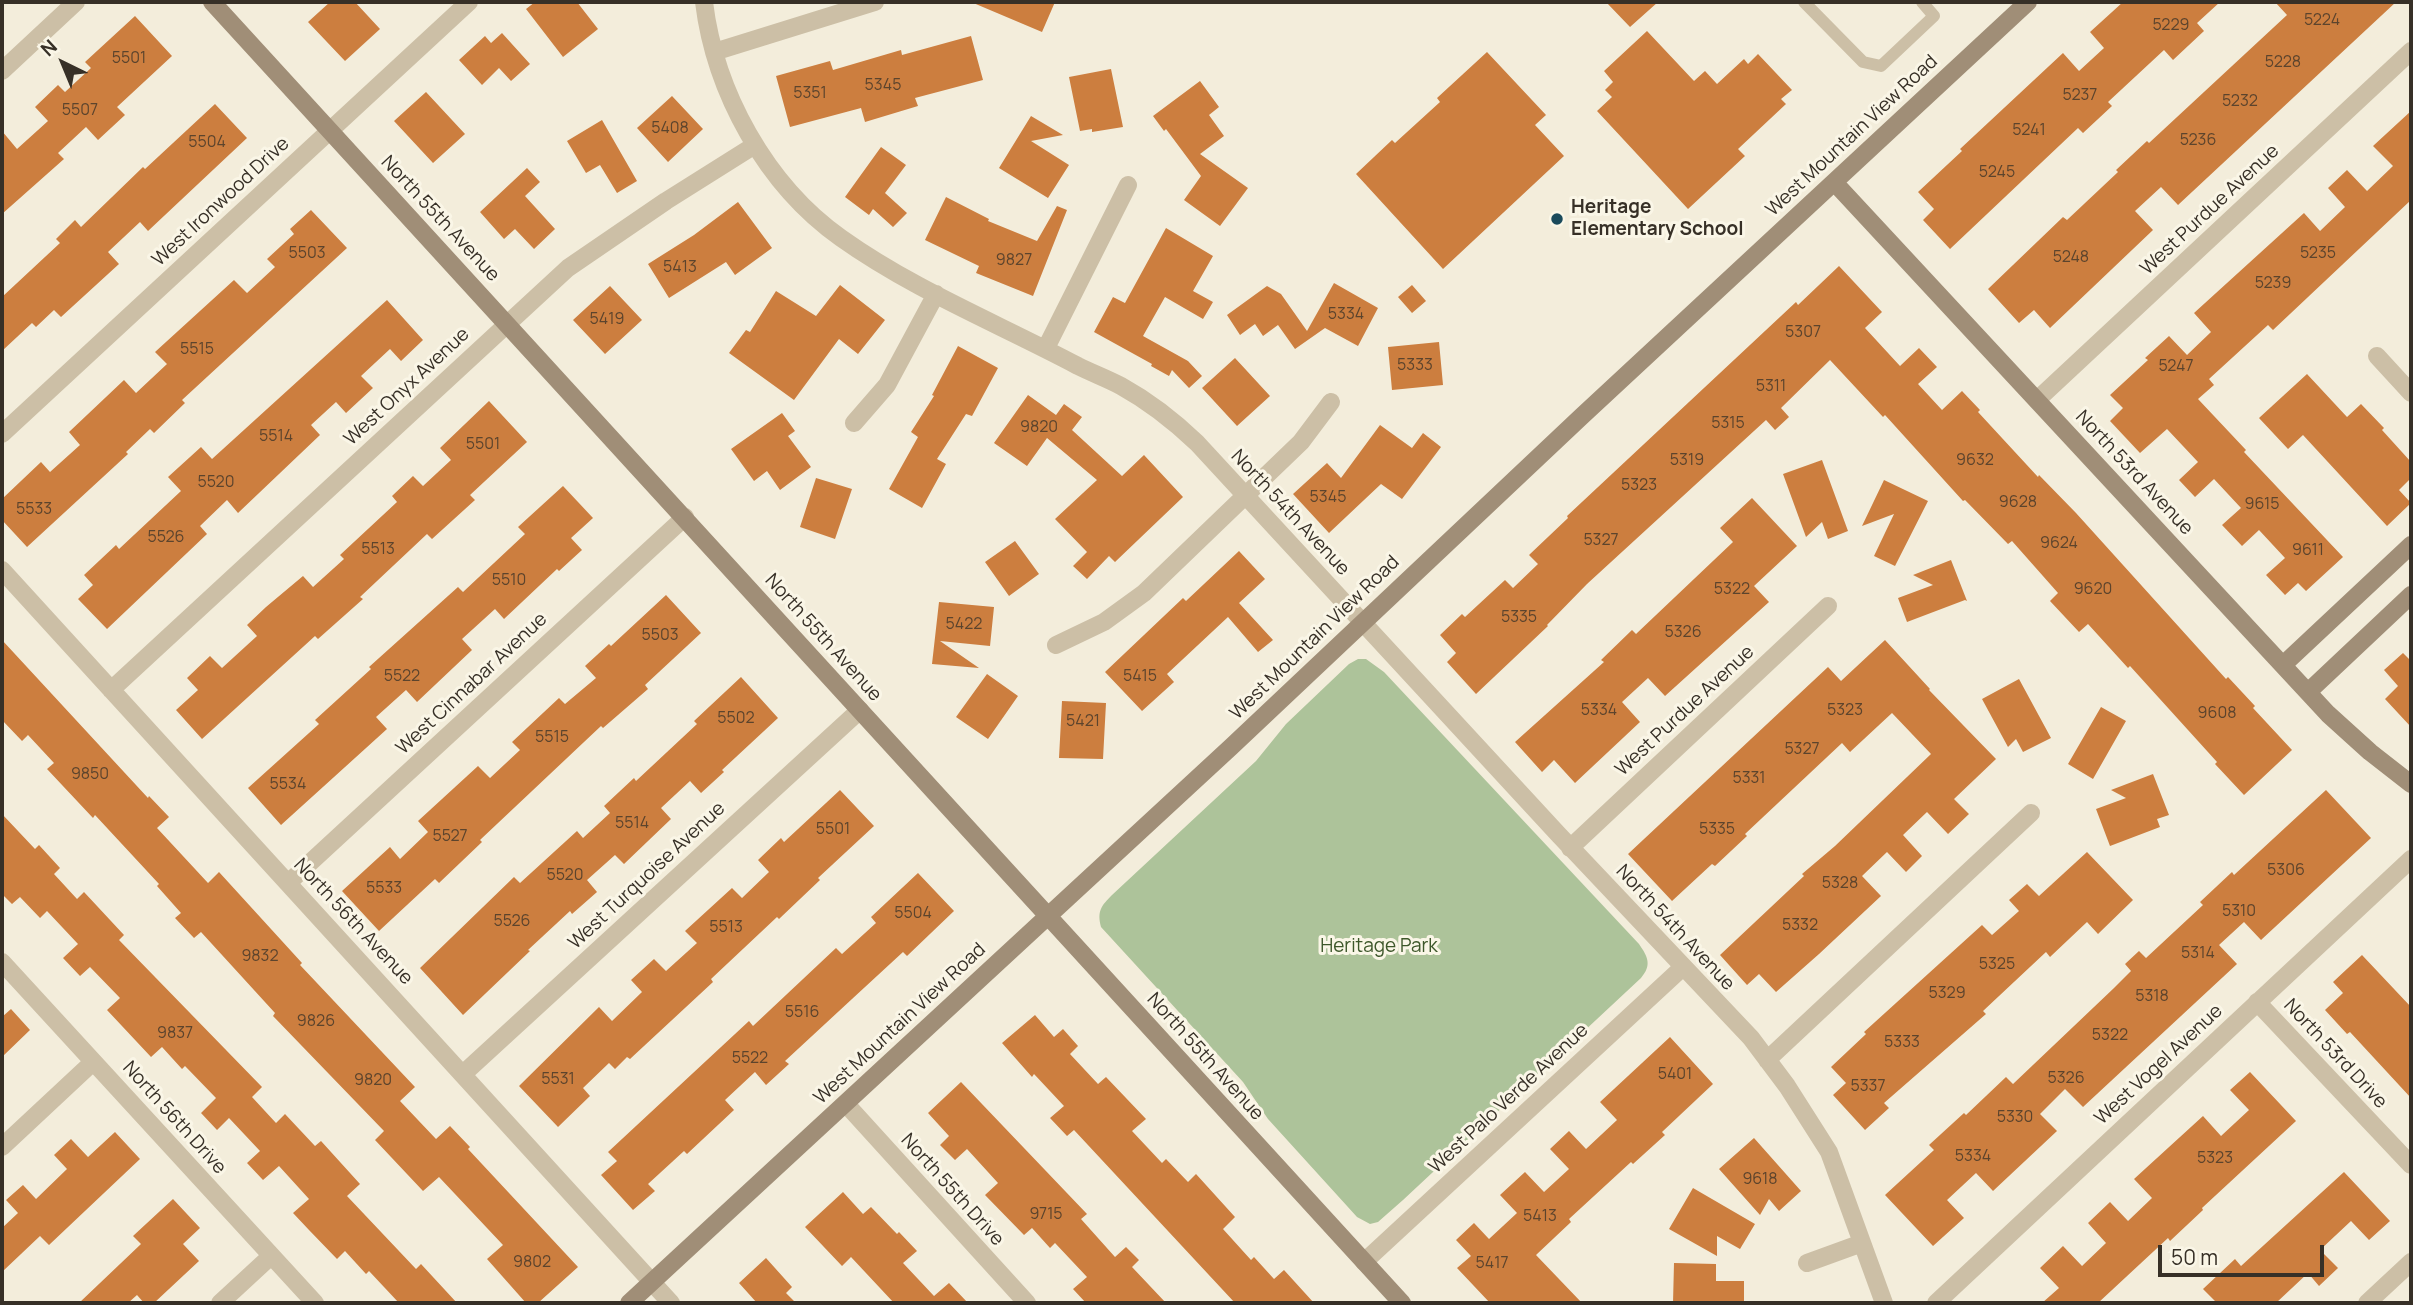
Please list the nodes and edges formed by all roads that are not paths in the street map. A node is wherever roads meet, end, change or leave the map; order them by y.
1 (76, 2) edge
2 (212, 2) edge
3 (469, 2) edge
4 (704, 2) edge
5 (875, 2) edge
6 (1804, 2) edge
7 (1922, 2) edge
8 (2023, 4) edge
9 (2411, 51) edge
10 (714, 52) junction
11 (2, 71) edge
12 (330, 131) junction
13 (755, 145) junction
14 (1834, 182) junction
15 (1128, 185) dead end
16 (936, 294) junction
17 (508, 323) junction
18 (1046, 348) junction
19 (2377, 356) dead end
20 (2411, 393) edge
21 (2036, 400) junction
22 (1331, 402) dead end
23 (854, 423) dead end
24 (2, 434) edge
25 (1245, 496) junction
26 (685, 517) junction
27 (2411, 545) edge
28 (2, 570) edge
29 (2411, 595) edge
30 (1828, 606) dead end
31 (1362, 622) junction
32 (1056, 645) dead end
33 (2283, 665) junction
34 (111, 690) junction
35 (2308, 692) junction
36 (860, 710) junction
37 (2411, 784) edge
38 (2031, 813) dead end
39 (1570, 848) junction
40 (2411, 859) edge
41 (288, 883) junction
42 (1047, 916) junction
43 (2, 962) edge
44 (1683, 967) junction
45 (2257, 1002) junction
46 (1767, 1060) junction
47 (93, 1062) junction
48 (463, 1074) junction
49 (846, 1104) junction
50 (2, 1147) edge
51 (2411, 1165) edge
52 (1862, 1243) junction
53 (271, 1256) junction
54 (1364, 1262) junction
55 (2411, 1262) edge
56 (1807, 1263) dead end
57 (652, 1282) junction
58 (220, 1303) edge
59 (314, 1303) edge
60 (629, 1303) edge
61 (671, 1303) edge
62 (1027, 1303) edge
63 (1402, 1303) edge
64 (1884, 1303) edge
65 (1936, 1303) edge
66 (2367, 1303) edge

1 - 11 street
2 - 12 street, North 55th Avenue
3 - 12 street, West Ironwood Drive
4 - 10 street, North 54th Avenue
5 - 10 street
6 - 7 lane
8 - 14 street, West Mountain View Road
9 - 21 street, West Purdue Avenue
10 - 13 street, North 54th Avenue
12 - 17 street, North 55th Avenue
12 - 24 street, West Ironwood Drive
13 - 16 street, North 54th Avenue
13 - 17 street, West Onyx Avenue
14 - 21 street, North 53rd Avenue
14 - 31 street, West Mountain View Road
15 - 18 street
16 - 18 street, North 54th Avenue
16 - 23 street
17 - 26 street, North 55th Avenue
17 - 34 street, West Onyx Avenue
18 - 25 street, North 54th Avenue
19 - 20 street
21 - 33 street, North 53rd Avenue
22 - 25 street
25 - 31 street, North 54th Avenue
25 - 32 street
26 - 36 street, North 55th Avenue
26 - 41 street, West Cinnabar Avenue
27 - 33 street
28 - 34 street, North 56th Avenue
29 - 35 street
30 - 39 street, West Purdue Avenue
31 - 39 street, North 54th Avenue
31 - 42 street, West Mountain View Road
33 - 35 street, North 53rd Avenue
34 - 41 street, North 56th Avenue
35 - 37 street, North 53rd Avenue
36 - 42 street, North 55th Avenue
36 - 48 street, West Turquoise Avenue
38 - 46 street
39 - 44 street, North 54th Avenue
40 - 45 street, West Vogel Avenue
41 - 48 street, North 56th Avenue
42 - 49 street, West Mountain View Road
42 - 54 street, North 55th Avenue
43 - 47 street, North 56th Drive
44 - 46 street, North 54th Avenue
44 - 54 street, West Palo Verde Avenue
45 - 51 street, North 53rd Drive
45 - 65 street, West Vogel Avenue
46 - 52 street, North 54th Avenue
47 - 50 street
47 - 53 street, North 56th Drive
48 - 57 street, North 56th Avenue
49 - 57 street, West Mountain View Road
49 - 62 street, North 55th Drive
52 - 56 street
52 - 64 street, North 54th Avenue
53 - 58 street
53 - 59 street, North 56th Drive
54 - 63 street, North 55th Avenue
55 - 66 street
57 - 60 street, West Mountain View Road
57 - 61 street, North 56th Avenue

